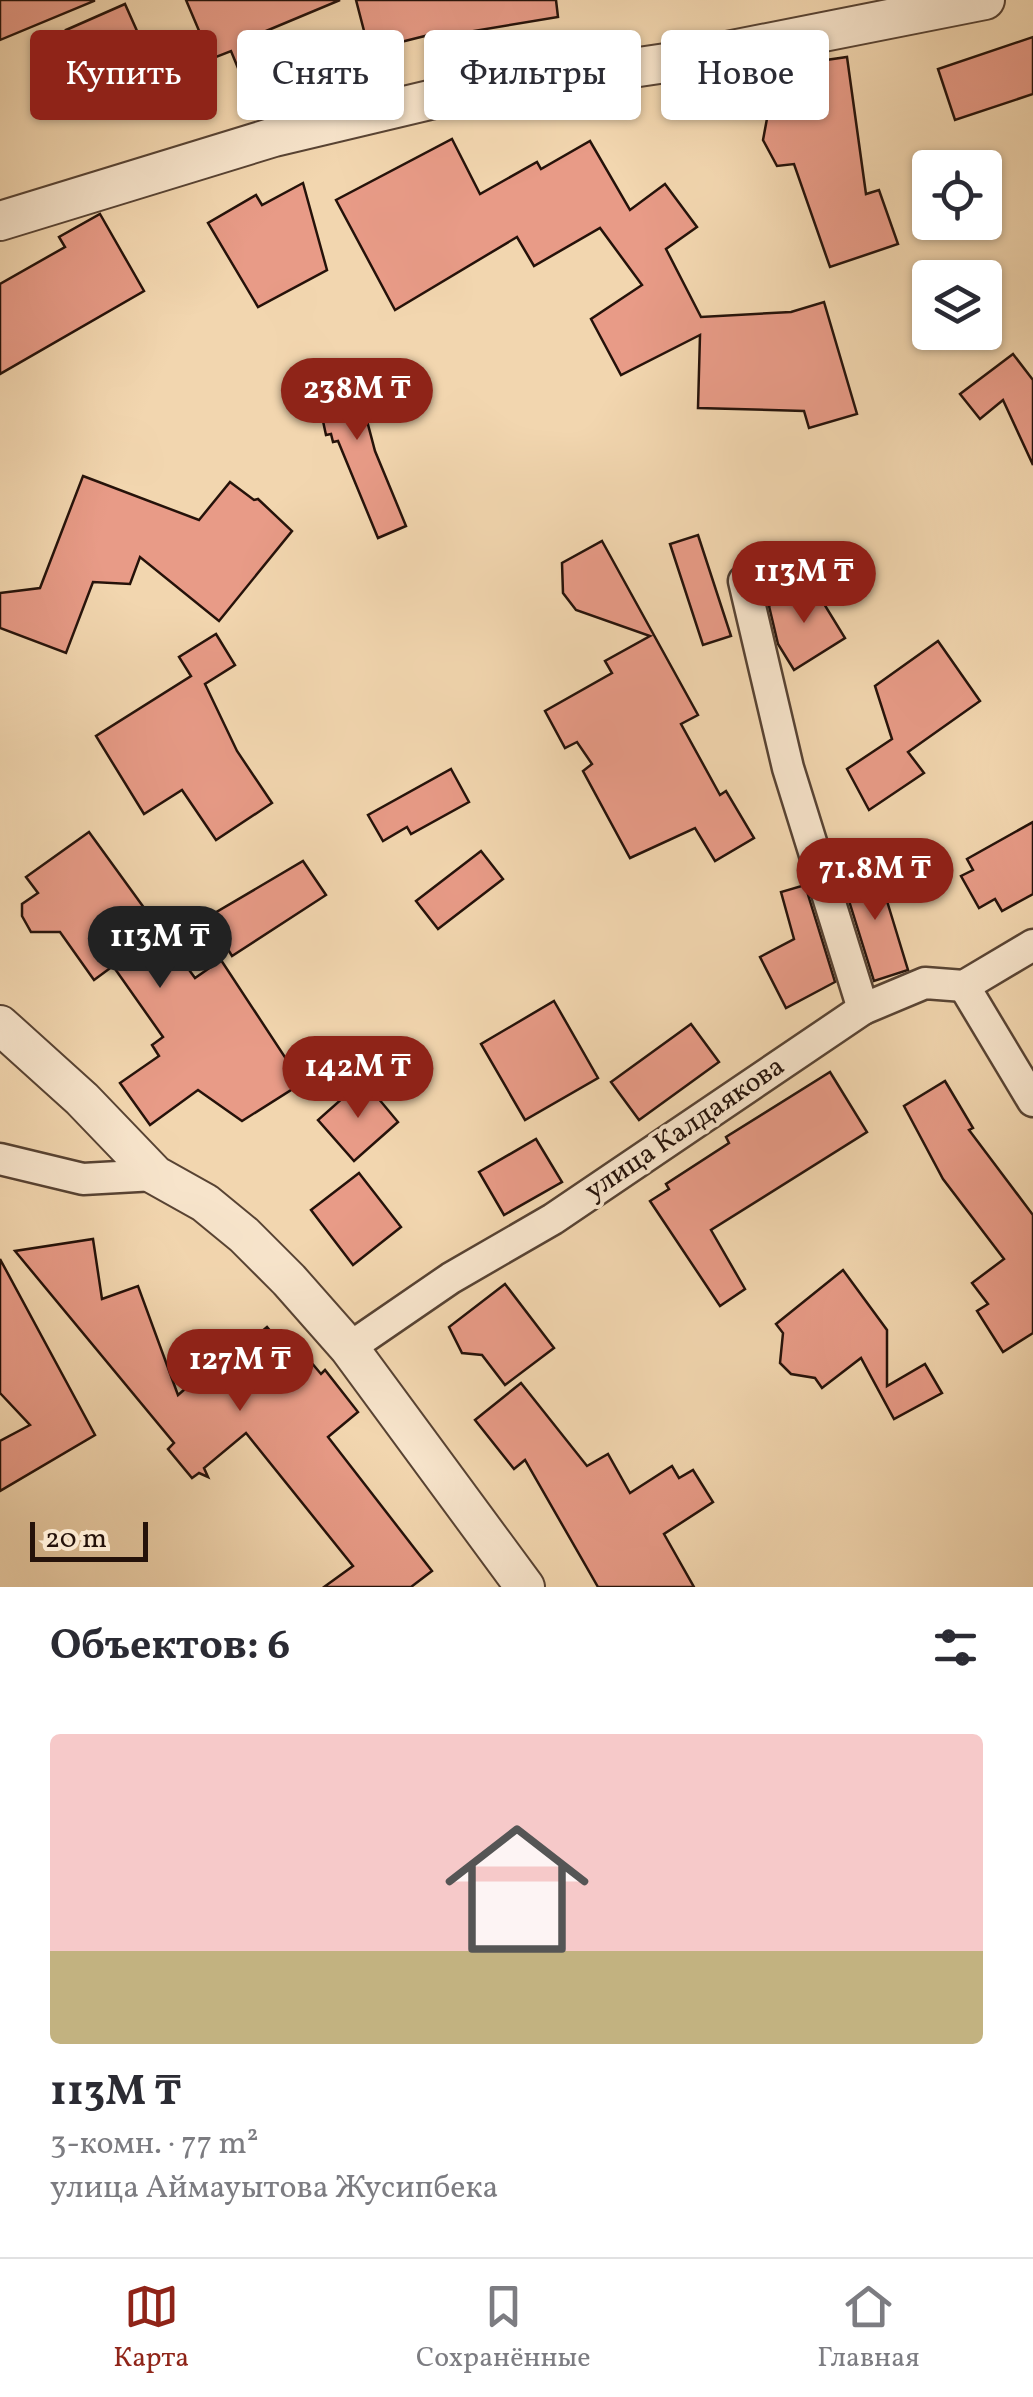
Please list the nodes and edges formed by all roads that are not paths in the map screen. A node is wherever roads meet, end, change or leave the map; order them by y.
1 (985, 0) edge
2 (0, 220) edge
3 (744, 581) dead end
4 (1033, 946) edge
5 (964, 986) junction
6 (863, 1009) junction
7 (0, 1024) edge
8 (1033, 1101) edge
9 (0, 1159) edge
10 (155, 1175) junction
11 (350, 1348) junction
12 (525, 1587) edge

1 - 2 street
3 - 6 street
4 - 5 street, улица Калдаякова
5 - 6 street, улица Калдаякова
5 - 8 street
6 - 11 street, улица Калдаякова
7 - 10 street
9 - 10 street
10 - 11 street
11 - 12 street

